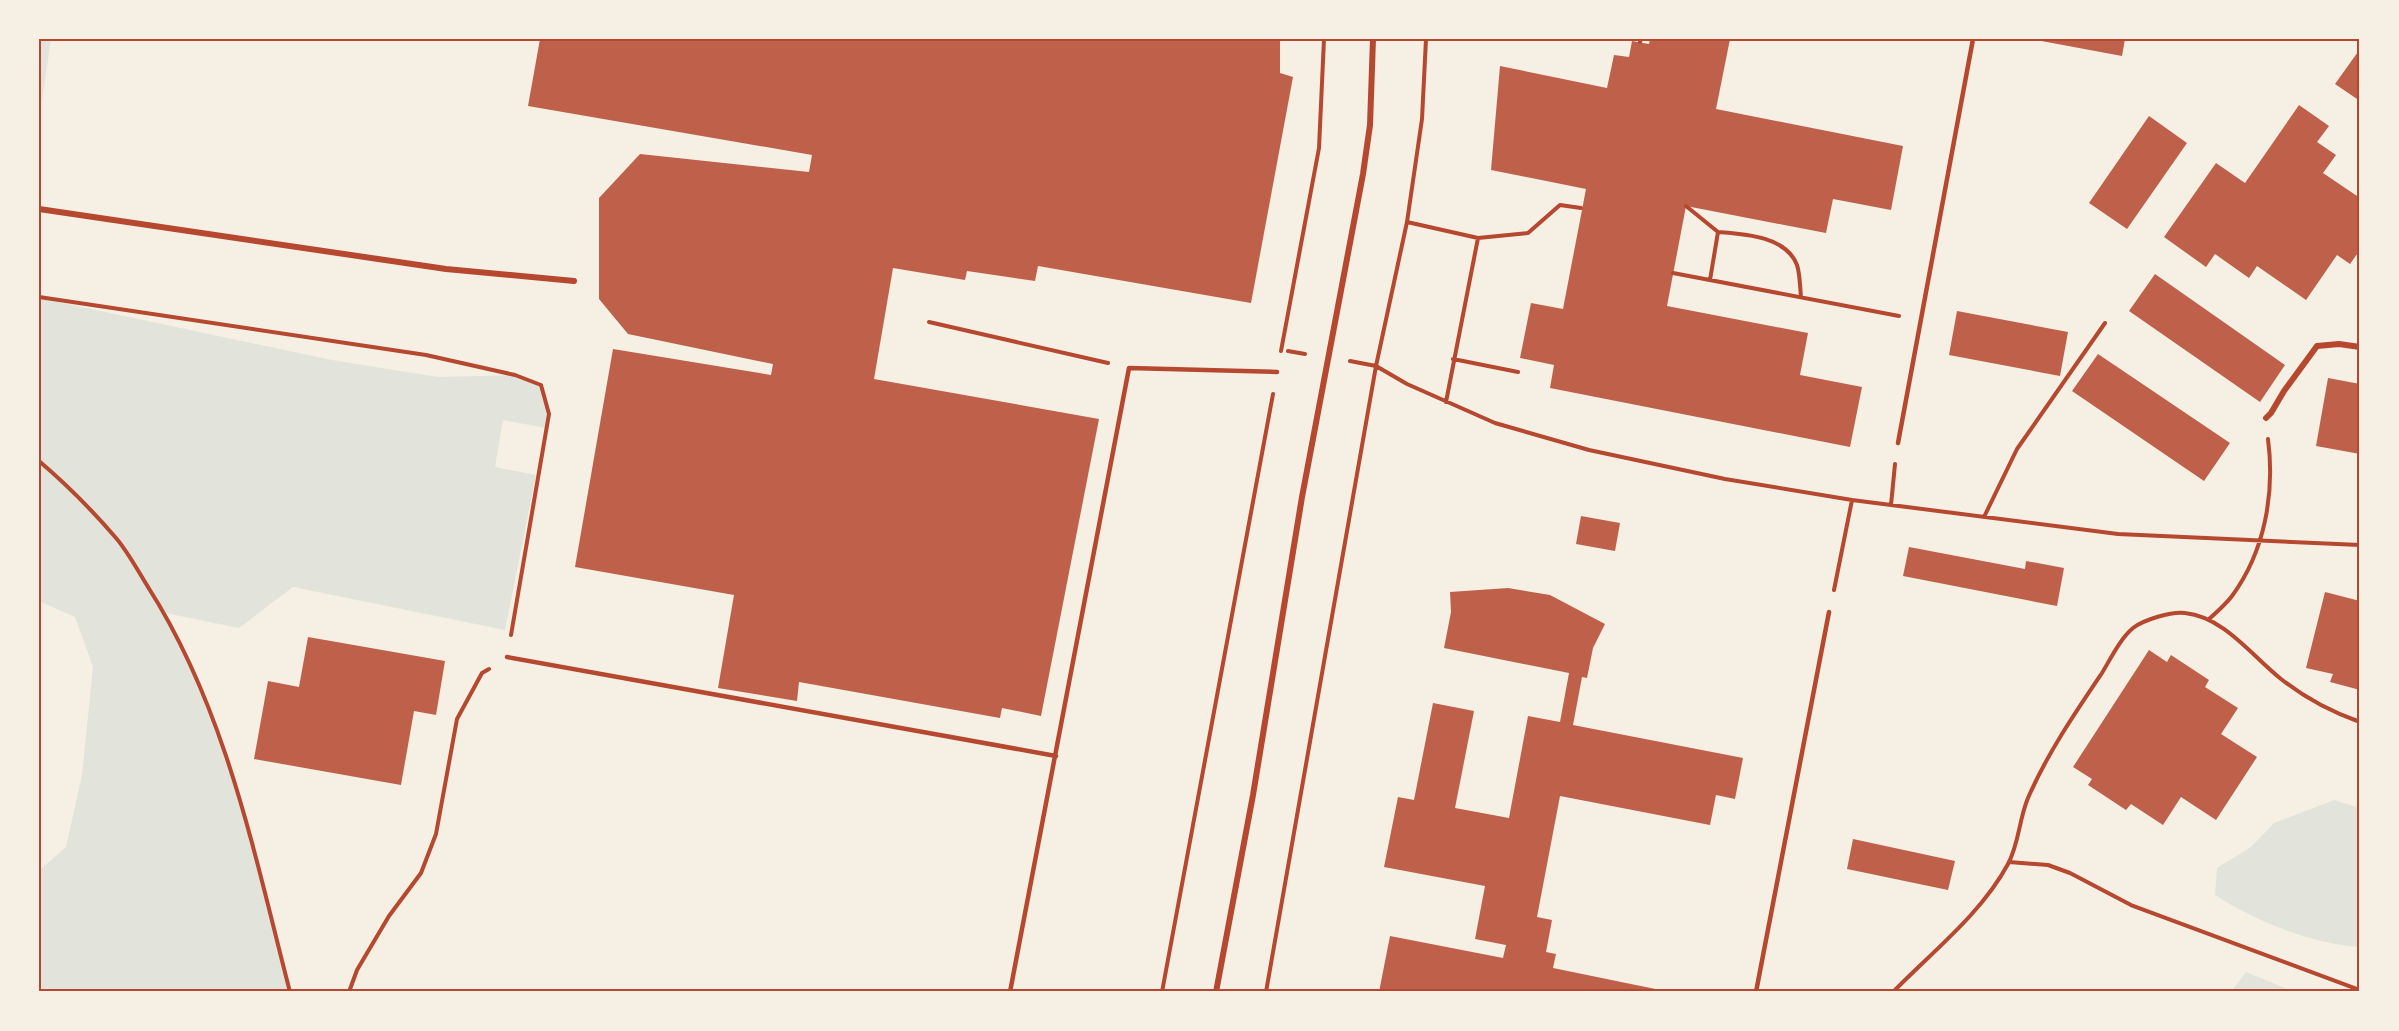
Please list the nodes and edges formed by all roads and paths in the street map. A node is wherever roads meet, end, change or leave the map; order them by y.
1 (1324, 39) edge
2 (1373, 39) edge
3 (1426, 39) edge
4 (1972, 39) edge
5 (1686, 206) dead end
6 (1581, 208) dead end
7 (39, 209) edge
8 (1407, 222) junction
9 (1718, 232) junction
10 (1478, 238) junction
11 (1673, 273) dead end
12 (1710, 280) junction
13 (574, 281) dead end
14 (39, 297) edge
15 (1801, 297) junction
16 (1920, 321) junction
17 (929, 322) dead end
18 (2105, 323) dead end
19 (2360, 347) edge
20 (1282, 350) junction
21 (1330, 358) junction
22 (1453, 359) junction
23 (1376, 366) junction
24 (1129, 368) junction
25 (1277, 372) junction
26 (1518, 372) dead end
27 (1446, 402) junction
28 (2266, 418) joint
29 (1898, 443) joint
30 (39, 460) edge
31 (1852, 500) junction
32 (1891, 505) junction
33 (1984, 517) junction
34 (2261, 540) junction
35 (2360, 545) edge
36 (1829, 612) joint
37 (2209, 619) junction
38 (507, 657) junction
39 (2360, 722) edge
40 (1056, 756) junction
41 (2009, 862) junction
42 (2360, 990) edge
43 (290, 992) edge
44 (349, 992) edge
45 (1011, 992) edge
46 (1162, 992) edge
47 (1216, 992) edge
48 (1266, 992) edge
49 (1756, 992) edge
50 (1893, 992) edge

1 - 20 path
2 - 21 street
3 - 8 path
4 - 16 lane
5 - 9 path
6 - 10 path
7 - 13 street
8 - 10 path
8 - 23 path
9 - 12 path
9 - 15 path
10 - 22 path
11 - 12 path
12 - 15 path
14 - 38 path
15 - 16 path
16 - 29 lane
17 - 24 path
18 - 33 path
19 - 28 street
20 - 21 path
20 - 25 path
21 - 23 path
21 - 47 street
22 - 26 path
22 - 27 path
23 - 27 path
23 - 48 path
24 - 25 lane
24 - 40 lane
25 - 46 path
27 - 31 path
28 - 34 path
29 - 32 path
30 - 43 path
31 - 32 path
31 - 36 path
32 - 33 path
33 - 34 path
34 - 35 path
34 - 37 path
36 - 49 lane
37 - 39 path
37 - 41 path
38 - 40 lane
38 - 44 path
40 - 45 lane
41 - 42 path
41 - 50 path

